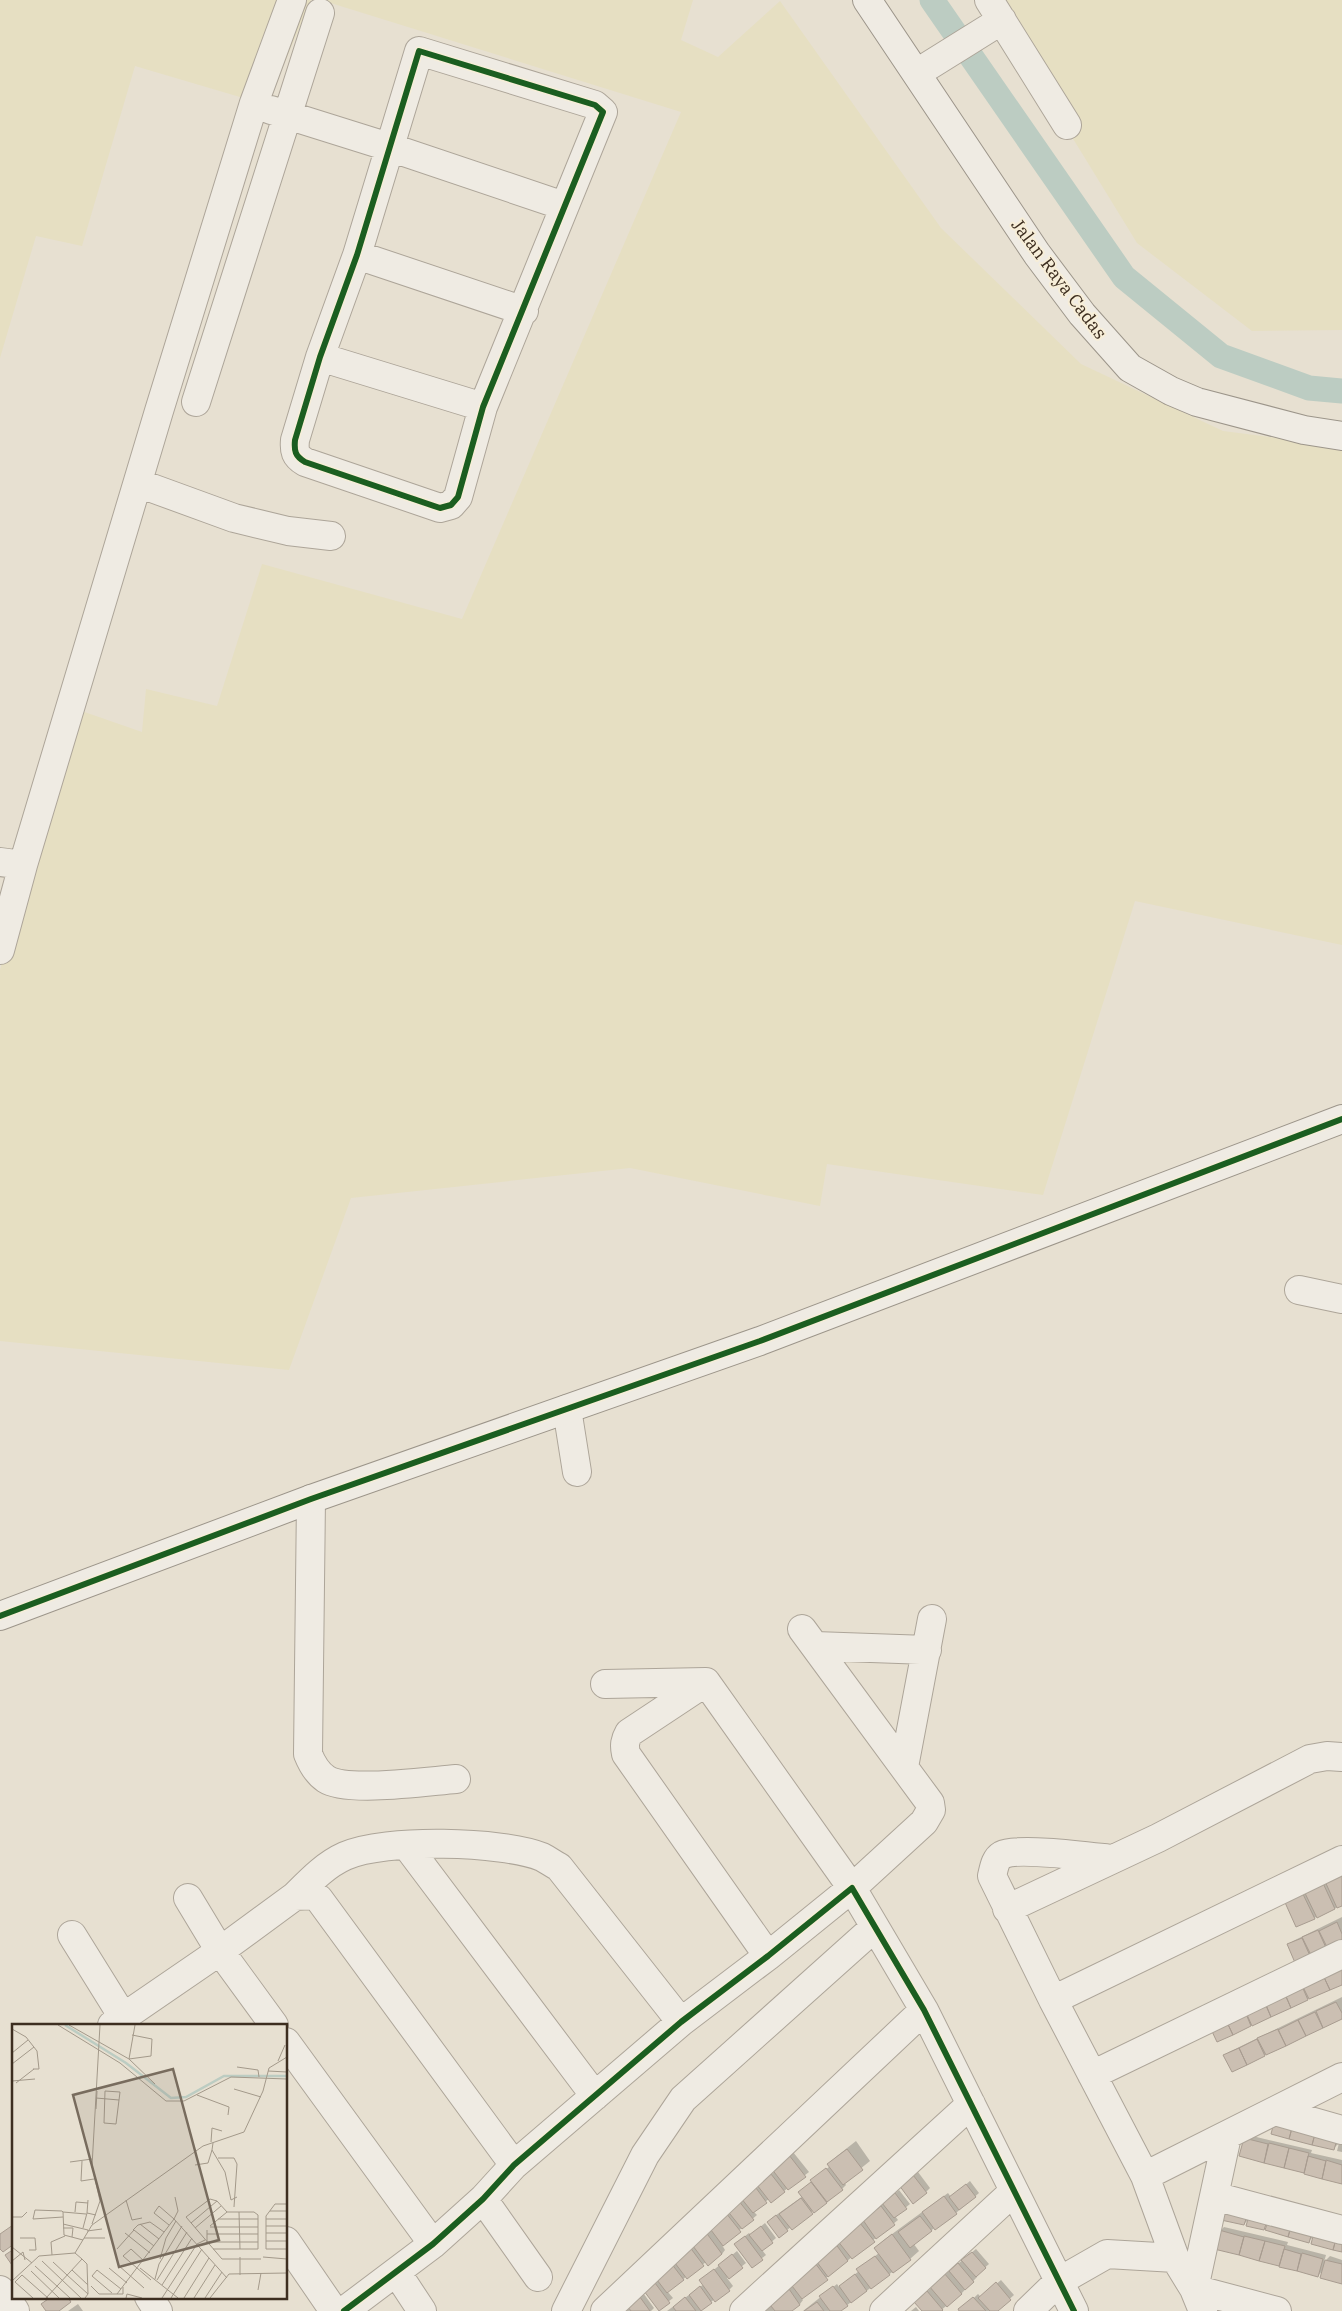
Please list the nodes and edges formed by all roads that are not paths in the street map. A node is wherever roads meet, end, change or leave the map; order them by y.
1 (292, 0) edge
2 (868, 0) edge
3 (320, 13) dead end
4 (995, 16) edge
5 (928, 67) junction
6 (254, 104) junction
7 (287, 117) junction
8 (1067, 125) dead end
9 (389, 147) junction
10 (564, 206) junction
11 (357, 255) junction
12 (524, 311) junction
13 (320, 357) junction
14 (196, 402) dead end
15 (483, 407) junction
16 (1342, 436) edge
17 (138, 483) junction
18 (331, 536) dead end
19 (11, 864) edge
20 (0, 950) edge
21 (1342, 1119) edge
22 (1299, 1290) dead end
23 (1342, 1299) edge
24 (568, 1409) junction
25 (577, 1472) dead end
26 (311, 1499) junction
27 (0, 1616) edge
28 (932, 1619) dead end
29 (926, 1650) junction
30 (706, 1682) junction
31 (604, 1684) dead end
32 (1342, 1758) edge
33 (904, 1767) junction
34 (456, 1779) dead end
35 (406, 1846) junction
36 (1112, 1859) junction
37 (1342, 1860) edge
38 (852, 1888) junction
39 (295, 1896) junction
40 (188, 1898) dead end
41 (1007, 1909) junction
42 (875, 1927) junction
43 (72, 1935) dead end
44 (220, 1951) junction
45 (1342, 1954) edge
46 (768, 1956) junction
47 (1053, 2000) junction
48 (924, 2010) junction
49 (118, 2021) edge
50 (681, 2022) junction
51 (273, 2024) edge
52 (288, 2045) edge
53 (1092, 2076) junction
54 (1342, 2077) edge
55 (595, 2096) junction
56 (971, 2104) junction
57 (1274, 2111) junction
58 (1342, 2130) edge
59 (1227, 2136) junction
60 (514, 2165) junction
61 (1145, 2176) junction
62 (1013, 2192) junction
63 (1214, 2196) junction
64 (483, 2199) junction
65 (1342, 2230) edge
66 (288, 2244) edge
67 (432, 2244) junction
68 (1174, 2258) junction
69 (397, 2273) junction
70 (538, 2277) dead end
71 (1058, 2282) junction
72 (0, 2290) edge
73 (150, 2298) edge
74 (1199, 2300) edge
75 (16, 2311) edge
76 (158, 2311) edge
77 (334, 2311) edge
78 (344, 2311) edge
79 (422, 2311) edge
80 (566, 2311) edge
81 (605, 2311) edge
82 (744, 2311) edge
83 (884, 2311) edge
84 (1028, 2311) edge
85 (1074, 2311) edge
86 (1277, 2311) edge

1 - 6 street
2 - 5 street, Jalan Raya Cadas
3 - 7 street
4 - 5 street
4 - 8 street
5 - 16 street, Jalan Raya Cadas
6 - 7 street
6 - 17 street
7 - 9 street
7 - 14 street
9 - 10 street
9 - 10 street
9 - 11 street
10 - 12 street
11 - 12 street
11 - 13 street
12 - 15 street
13 - 15 street
13 - 15 street
17 - 18 street
17 - 19 street
19 - 20 street
21 - 24 street
22 - 23 street
24 - 25 street
24 - 26 street
26 - 27 street
26 - 34 street
28 - 29 street
29 - 33 street
29 - 33 street
30 - 31 street
30 - 38 street
30 - 46 street
32 - 36 street
33 - 38 street
35 - 39 street
35 - 50 street
35 - 55 street
36 - 41 street
36 - 41 street
37 - 47 street
38 - 42 street
38 - 46 street
39 - 44 street
39 - 60 street
40 - 44 street
41 - 47 street
42 - 48 street
42 - 80 street
43 - 49 street
44 - 49 street
44 - 51 street
45 - 53 street
46 - 50 street
47 - 53 street
48 - 56 street
48 - 81 street
50 - 55 street
52 - 67 street
53 - 61 street
54 - 57 street
55 - 60 street
56 - 62 street
56 - 82 street
57 - 58 street
57 - 59 street
59 - 61 street
59 - 63 street
60 - 64 street
61 - 68 street
62 - 71 street
62 - 83 street
63 - 65 street
63 - 74 street
64 - 67 street
64 - 70 street
66 - 77 street
67 - 69 street
68 - 71 street
68 - 74 street
69 - 78 street
69 - 79 street
71 - 84 street
71 - 85 street
72 - 75 street
73 - 76 street
74 - 86 street

